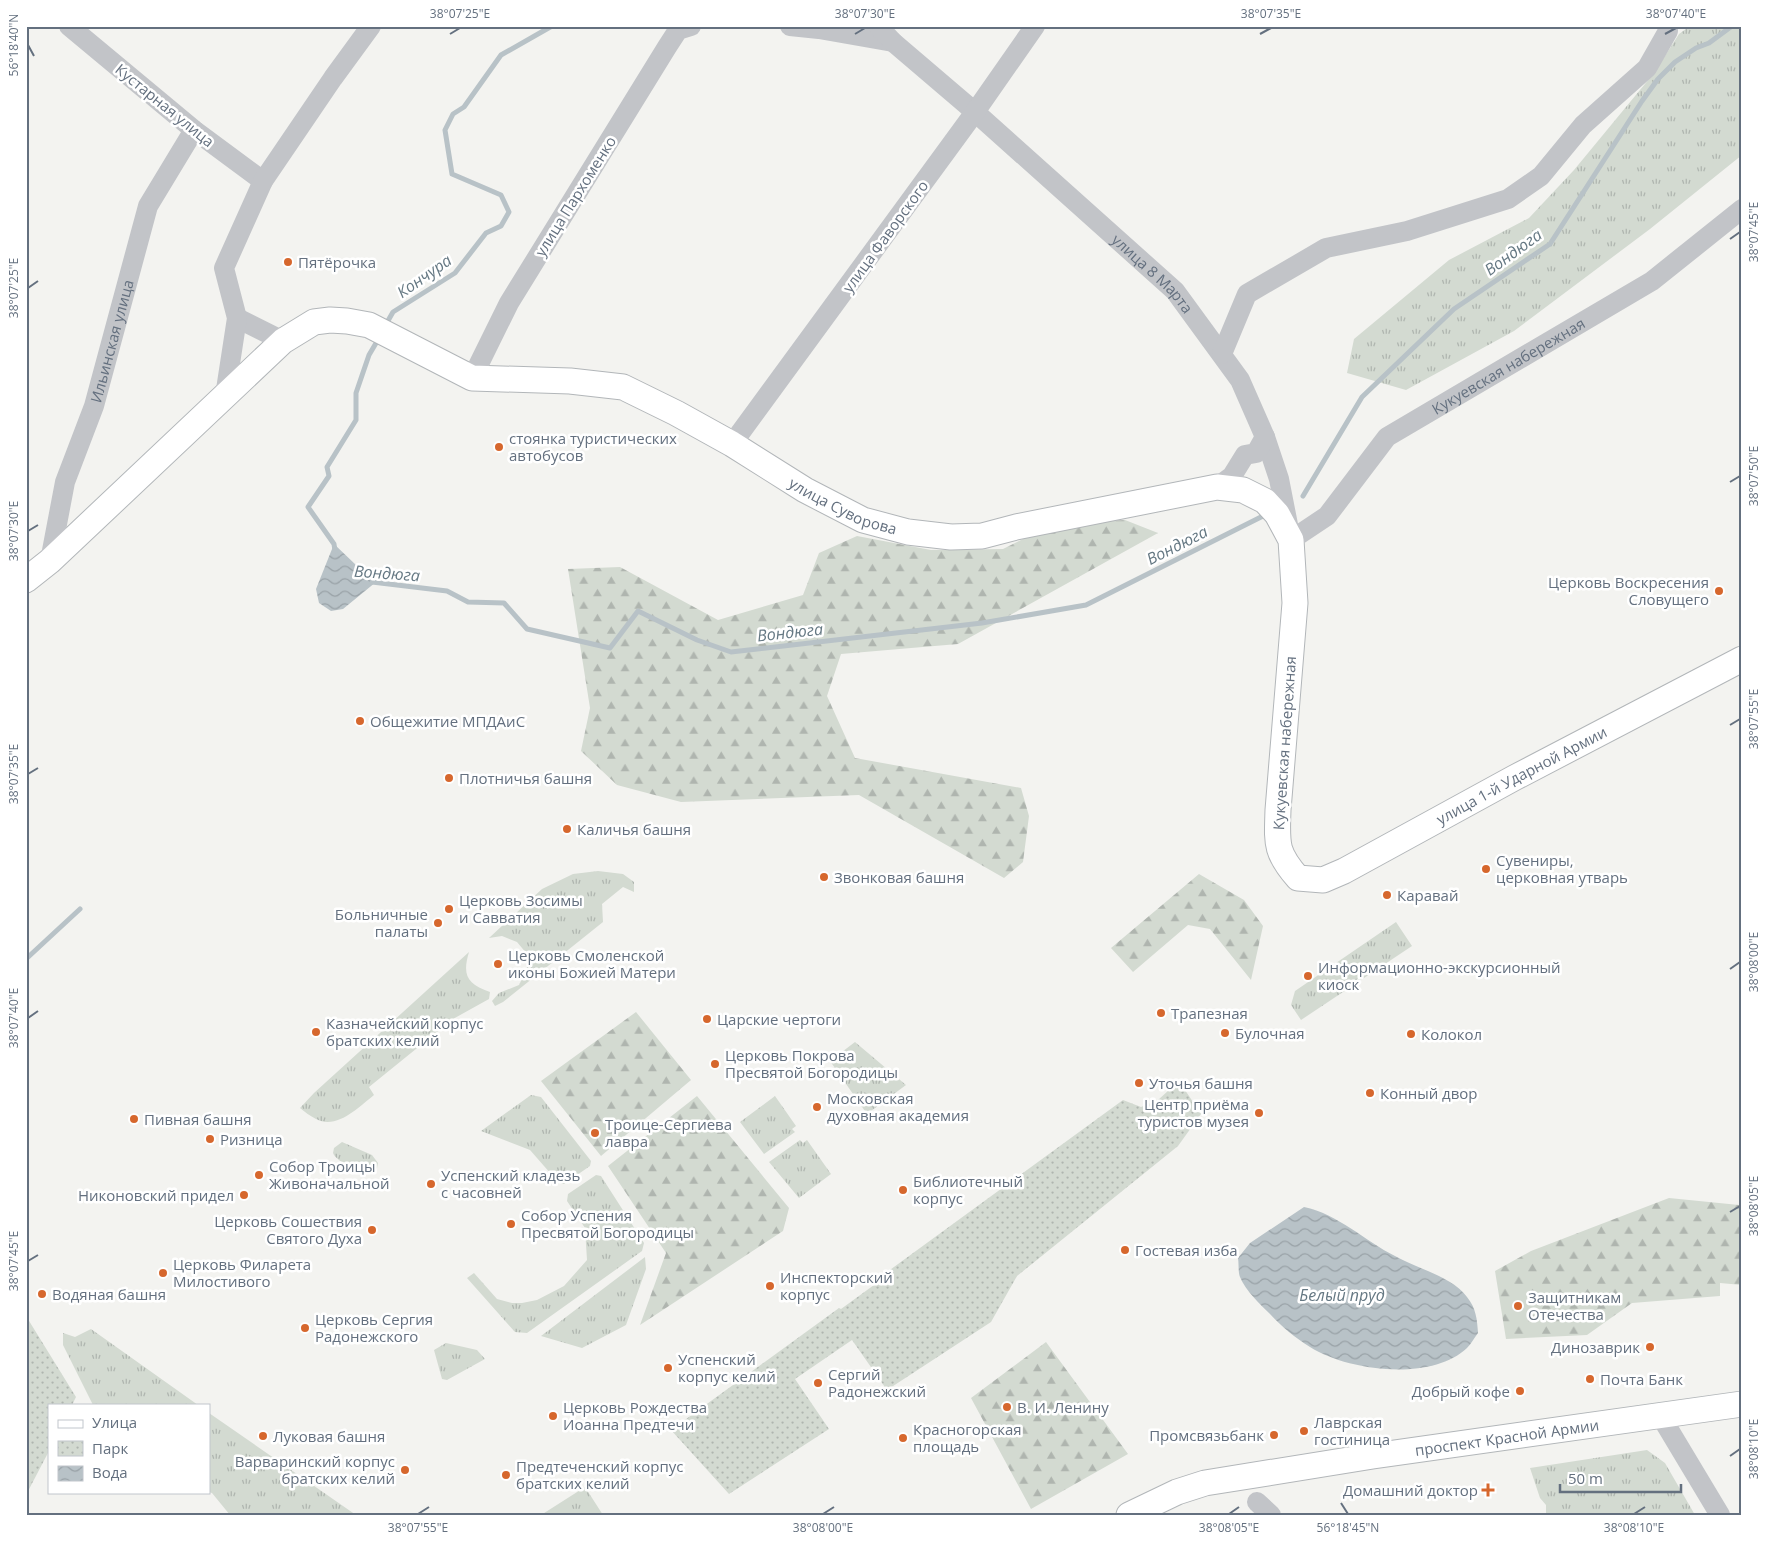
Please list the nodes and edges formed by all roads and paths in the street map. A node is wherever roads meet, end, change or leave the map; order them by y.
1 (69, 26) edge
2 (691, 26) edge
3 (790, 26) edge
4 (878, 26) edge
5 (1036, 26) edge
6 (1667, 26) edge
7 (371, 27) edge
8 (892, 42) junction
9 (975, 112) junction
10 (194, 130) junction
11 (263, 180) junction
12 (1742, 209) edge
13 (236, 318) junction
14 (283, 341) junction
15 (1222, 354) junction
16 (472, 378) junction
17 (225, 396) junction
18 (1265, 437) junction
19 (732, 444) junction
20 (1217, 487) junction
21 (1291, 540) junction
22 (50, 561) junction
23 (26, 580) edge
24 (1295, 602) joint
25 (1742, 659) edge
26 (1298, 878) joint
27 (1742, 1404) edge
28 (1660, 1415) junction
29 (1129, 1515) edge
30 (1720, 1515) edge

1 - 10 street, Кустарная улица
2 - 16 street, улица Пархоменко
3 - 8 street
4 - 8 street, улица 8 Марта
5 - 9 street, улица Фаворского
6 - 15 street
7 - 11 street
8 - 9 street, улица 8 Марта
9 - 15 street, улица 8 Марта
9 - 19 street, улица Фаворского
10 - 11 street, Кустарная улица
10 - 22 street, Ильинская улица
11 - 13 street
12 - 21 street, Кукуевская набережная
13 - 14 street
13 - 17 street
14 - 16 main road, улица Суворова
14 - 17 main road
15 - 18 street, улица 8 Марта
16 - 19 main road, улица Суворова
17 - 22 main road
18 - 20 street
18 - 21 street, улица 8 Марта
19 - 20 main road, улица Суворова
20 - 21 main road, улица Суворова
21 - 24 main road, улица 8 Марта
22 - 23 main road
24 - 26 main road, Кукуевская набережная
25 - 26 main road, улица 1-й Ударной Армии
27 - 28 main road, проспект Красной Армии
28 - 29 main road, проспект Красной Армии
28 - 30 street

